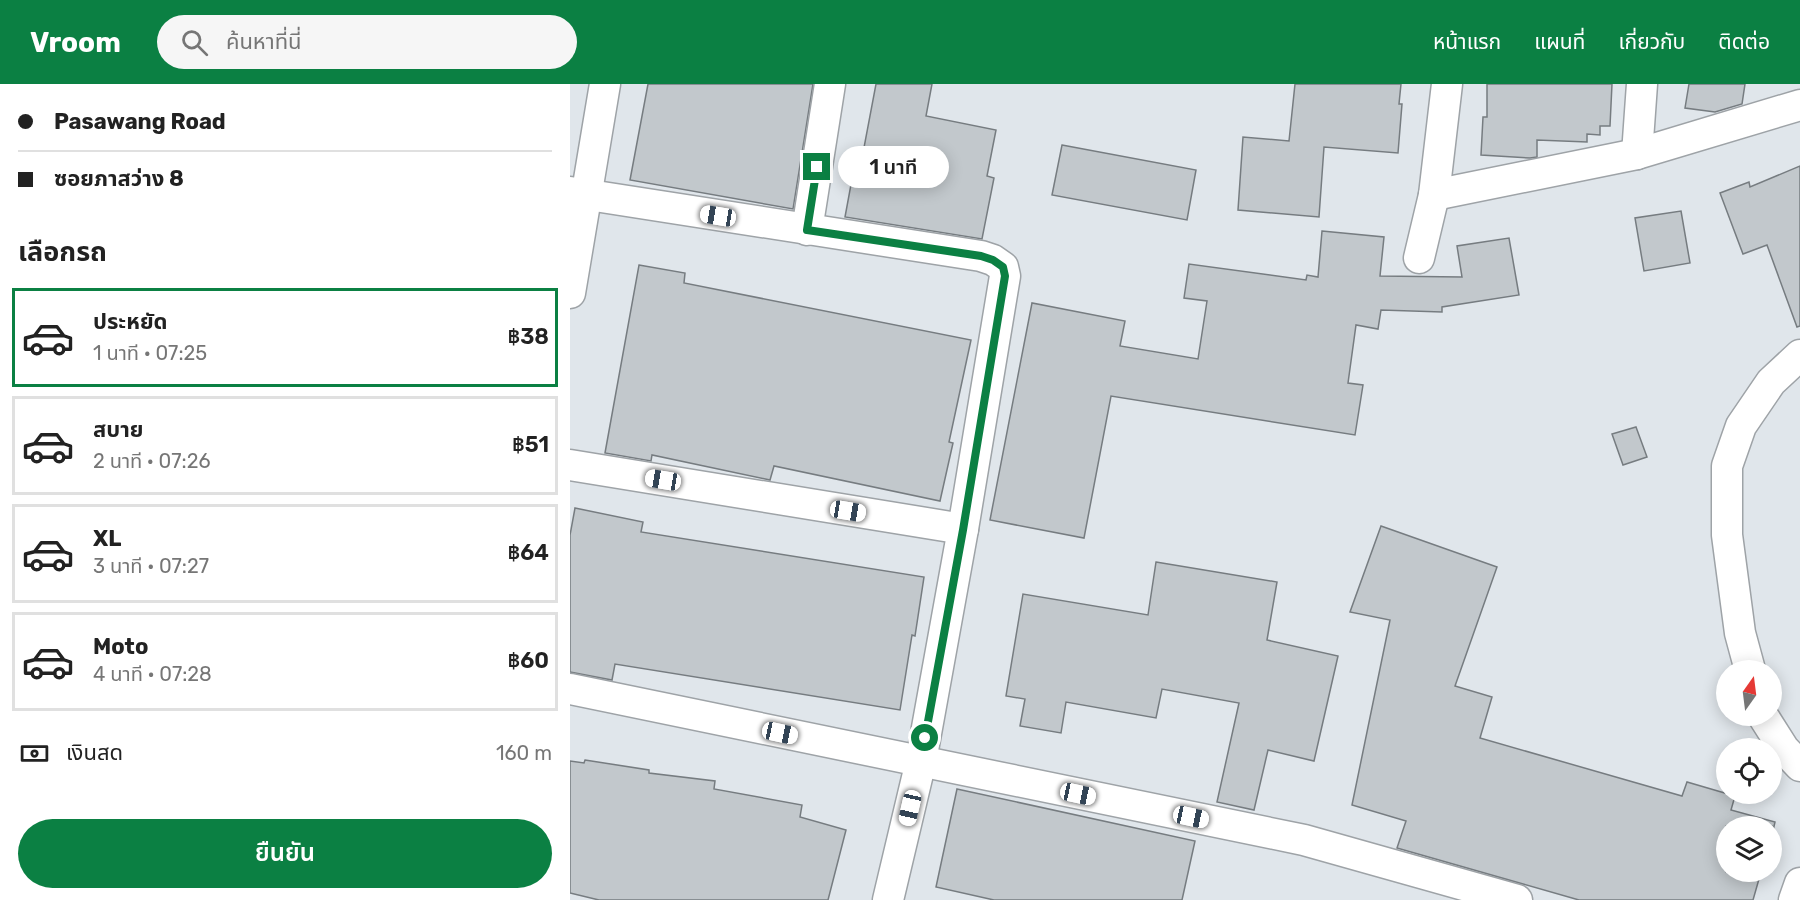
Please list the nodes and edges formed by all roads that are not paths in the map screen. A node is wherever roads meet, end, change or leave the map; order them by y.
1 (605, 84) edge
2 (830, 84) edge
3 (1447, 84) edge
4 (1642, 84) edge
5 (1800, 105) edge
6 (1637, 154) junction
7 (578, 194) edge
8 (1434, 195) junction
9 (807, 230) junction
10 (1419, 258) dead end
11 (570, 294) edge
12 (1800, 355) edge
13 (570, 465) edge
14 (963, 530) junction
15 (1747, 660) edge
16 (570, 689) edge
17 (1769, 726) edge
18 (921, 761) junction
19 (1800, 766) edge
20 (1800, 883) edge
21 (888, 900) edge
22 (1517, 900) edge
23 (1794, 900) edge

1 - 7 street
2 - 9 street
3 - 8 street
4 - 6 street
5 - 6 street
6 - 8 street
7 - 9 street
7 - 11 street
8 - 10 street
9 - 14 street
12 - 15 street
13 - 14 street
14 - 18 street
16 - 18 street
17 - 19 street
18 - 21 street
18 - 22 street
20 - 23 street

